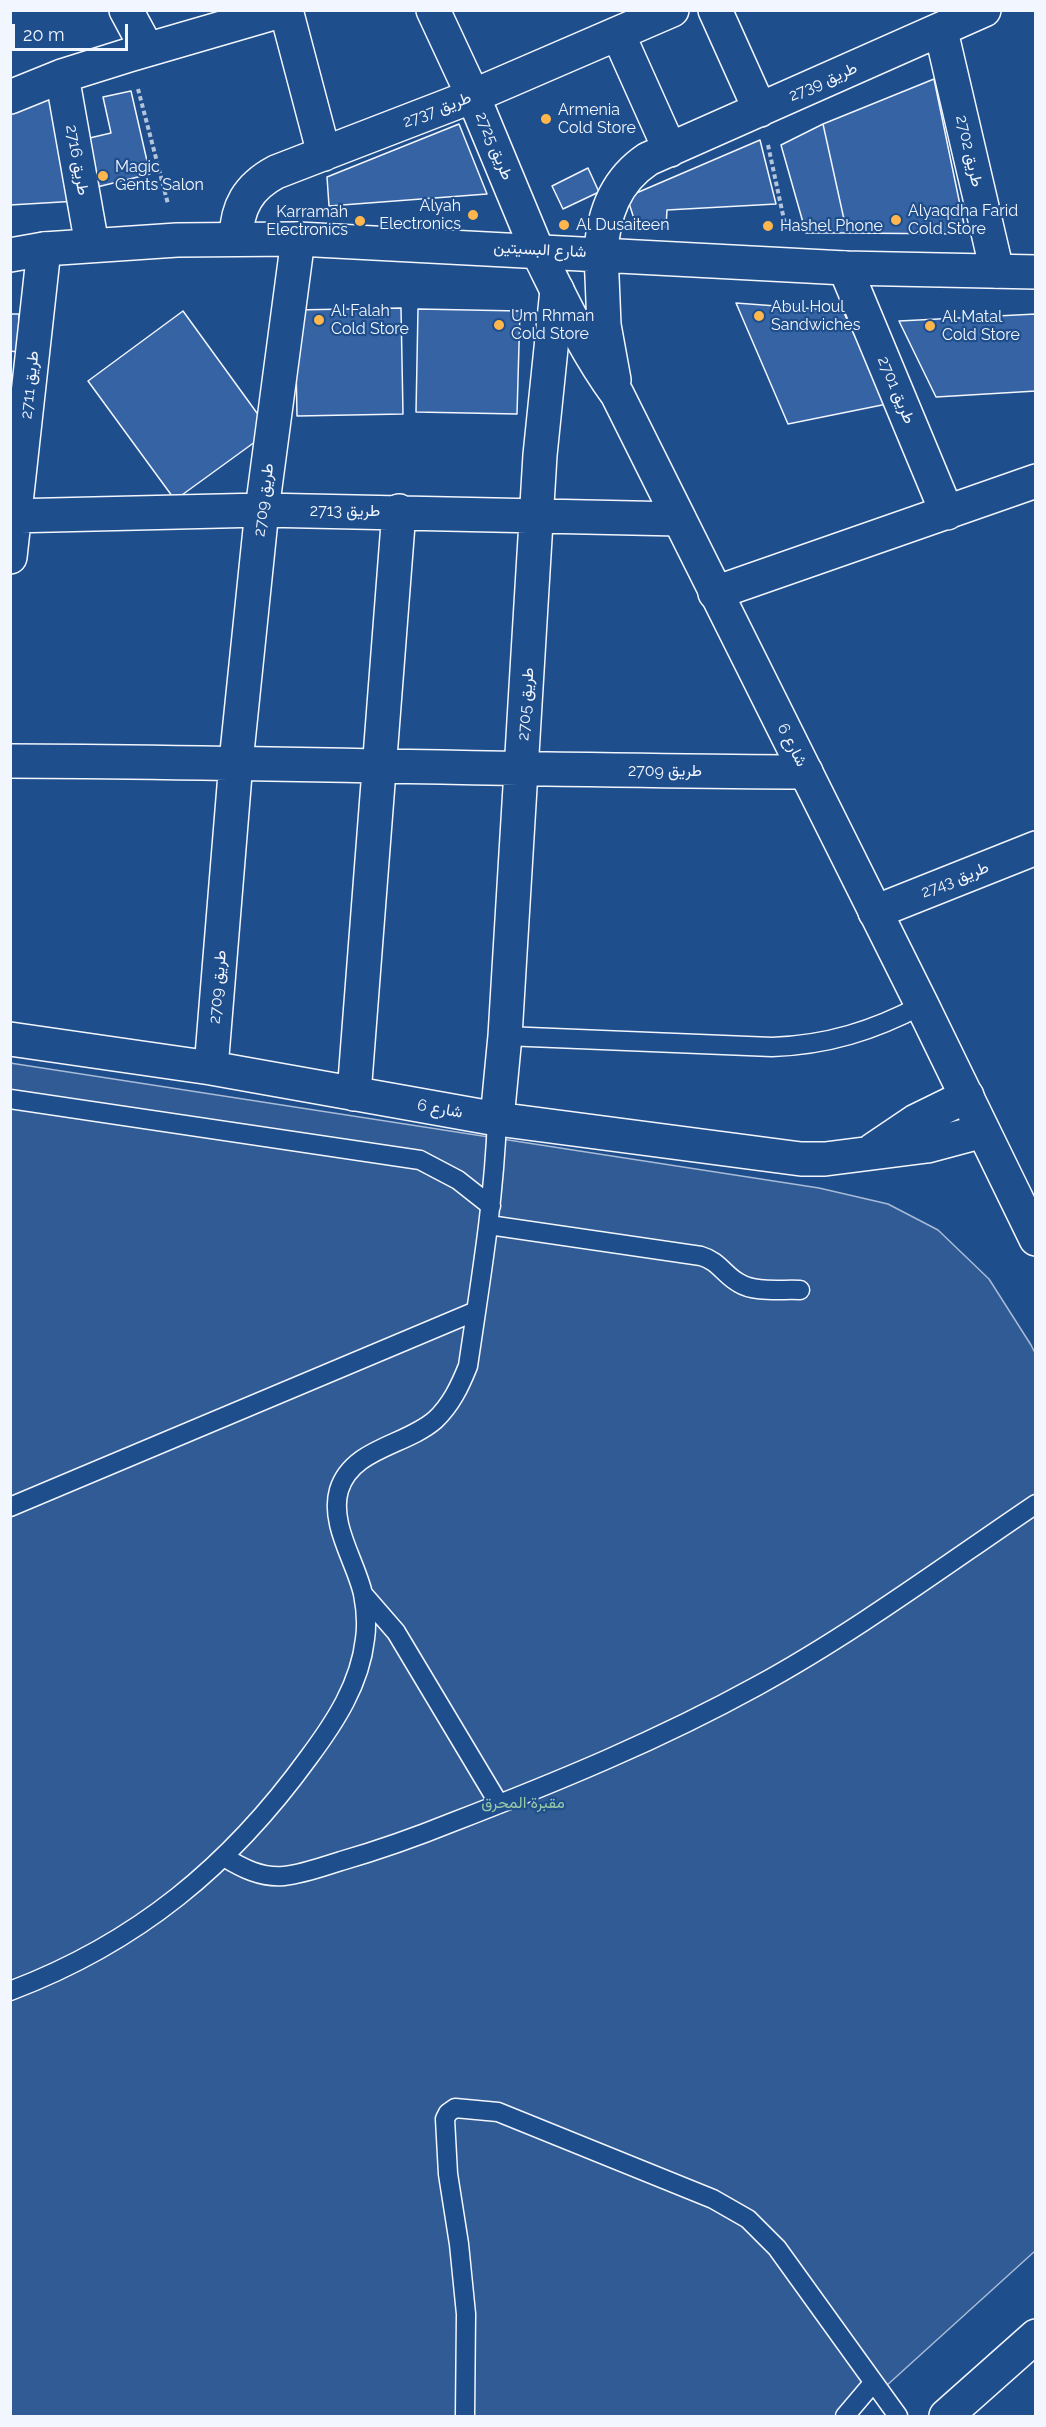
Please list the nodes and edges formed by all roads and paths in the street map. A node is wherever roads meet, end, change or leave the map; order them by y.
1 (126, 10) edge
2 (285, 10) edge
3 (433, 10) edge
4 (672, 10) edge
5 (716, 10) edge
6 (978, 12) edge
7 (941, 31) junction
8 (618, 34) junction
9 (138, 52) junction
10 (62, 76) junction
11 (12, 93) edge
12 (473, 96) junction
13 (760, 110) junction
14 (670, 150) junction
15 (324, 153) junction
16 (236, 238) junction
17 (10, 239) edge
18 (298, 239) junction
19 (177, 240) junction
20 (92, 245) junction
21 (44, 249) junction
22 (537, 250) junction
23 (601, 253) junction
24 (10, 255) edge
25 (794, 265) junction
26 (845, 268) junction
27 (997, 271) junction
28 (1035, 272) edge
29 (557, 290) junction
30 (616, 394) junction
31 (1035, 481) edge
32 (262, 510) junction
33 (399, 511) junction
34 (947, 513) junction
35 (538, 515) junction
36 (13, 516) edge
37 (679, 519) junction
38 (10, 557) edge
39 (715, 592) junction
40 (10, 761) edge
41 (236, 762) junction
42 (380, 764) junction
43 (522, 770) junction
44 (806, 772) junction
45 (1035, 848) edge
46 (875, 912) junction
47 (922, 1005) junction
48 (505, 1036) junction
49 (10, 1039) edge
50 (212, 1068) junction
51 (354, 1094) junction
52 (967, 1096) junction
53 (10, 1099) edge
54 (497, 1119) junction
55 (983, 1131) junction
56 (871, 1151) junction
57 (491, 1206) junction
58 (489, 1225) junction
59 (1034, 1231) edge
60 (800, 1290) dead end
61 (476, 1311) junction
62 (1035, 1504) edge
63 (10, 1507) edge
64 (363, 1594) junction
65 (499, 1804) junction
66 (224, 1857) junction
67 (10, 1991) edge
68 (1035, 2336) edge
69 (873, 2383) junction
70 (465, 2416) edge
71 (845, 2416) edge
72 (898, 2416) edge
73 (946, 2416) edge

1 - 9 street
2 - 9 street
2 - 15 street
3 - 12 street, طريق 2725
4 - 8 street, طريق 2737
5 - 13 street
6 - 7 street, طريق 2739
7 - 13 street, طريق 2739
7 - 27 street, طريق 2702
8 - 12 street, طريق 2737
8 - 14 street
9 - 10 street
9 - 19 path
10 - 11 street
10 - 20 street, طريق 2716
12 - 15 street, طريق 2737
12 - 22 street, طريق 2725
13 - 14 street, طريق 2739
13 - 25 path
14 - 23 street, طريق 2739
15 - 16 street, طريق 2737
16 - 18 street, شارع البسيتين
16 - 19 street, شارع البسيتين
17 - 21 street, شارع البسيتين
18 - 22 street, شارع البسيتين
18 - 32 street, طريق 2709
19 - 20 street, شارع البسيتين
20 - 21 street, شارع البسيتين
21 - 24 street, شارع البسيتين
21 - 36 street, طريق 2711
22 - 23 street, شارع البسيتين
22 - 29 street, شارع 6
23 - 25 street, شارع البسيتين
23 - 30 street, شارع 6
25 - 26 street, شارع البسيتين
26 - 27 street, شارع البسيتين
26 - 34 street, طريق 2701
27 - 28 street, شارع البسيتين
29 - 30 street, شارع 6
29 - 35 street, طريق 2705
30 - 37 street, شارع 6
31 - 34 street
32 - 33 street, طريق 2713
32 - 36 street, طريق 2713
32 - 41 street, طريق 2709
33 - 35 street, طريق 2713
33 - 42 street
34 - 39 street
35 - 37 street, طريق 2713
35 - 43 street, طريق 2705
36 - 38 street, طريق 2711
37 - 39 street, شارع 6
39 - 44 street, شارع 6
40 - 41 street, طريق 2709
41 - 42 street, طريق 2709
41 - 50 street, طريق 2709
42 - 43 street, طريق 2709
42 - 51 street
43 - 44 street, طريق 2709
43 - 48 street, طريق 2705
44 - 46 street, شارع 6
45 - 46 street, طريق 2743
46 - 47 street, شارع 6
47 - 48 lane
47 - 52 street, شارع 6
48 - 54 street, طريق 2705
49 - 50 street, شارع 6
50 - 51 street, شارع 6
51 - 54 street, شارع 6
52 - 55 street, شارع 6
52 - 56 street, شارع 6
53 - 57 lane
54 - 56 street, شارع 6
54 - 57 lane
55 - 56 street, شارع 6
55 - 59 street, شارع 6
57 - 58 lane
58 - 60 lane
58 - 61 lane
61 - 63 lane
61 - 64 lane
62 - 65 lane
64 - 65 lane
64 - 66 lane
65 - 66 lane
66 - 67 lane
68 - 73 street
69 - 70 lane
69 - 71 lane
69 - 72 lane

